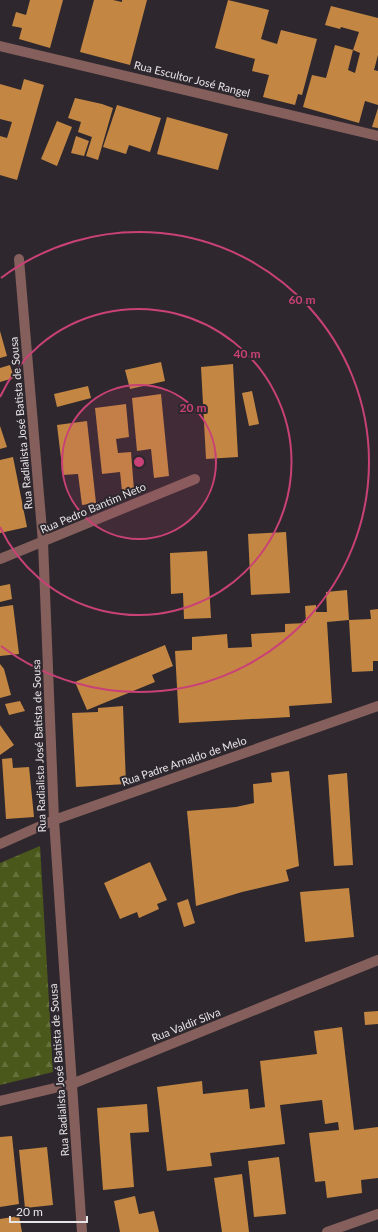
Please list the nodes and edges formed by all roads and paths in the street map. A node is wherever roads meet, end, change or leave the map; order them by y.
1 (0, 46) edge
2 (378, 136) edge
3 (19, 259) dead end
4 (195, 479) dead end
5 (43, 542) junction
6 (0, 559) edge
7 (378, 706) edge
8 (54, 820) junction
9 (0, 844) edge
10 (378, 960) edge
11 (72, 1084) junction
12 (0, 1101) edge
13 (378, 1214) edge
14 (82, 1232) edge
15 (327, 1232) edge

1 - 2 street, Rua Escultor José Rangel
3 - 5 street, Rua Radialista José Batista de Sousa
4 - 5 street, Rua Pedro Bantim Neto
5 - 6 street, Rua Pedro Bantim Neto
5 - 8 street, Rua Radialista José Batista de Sousa
7 - 8 street, Rua Padre Arnaldo de Melo
8 - 9 street, Rua Padre Arnaldo de Melo
8 - 11 street, Rua Radialista José Batista de Sousa
10 - 11 street, Rua Valdir Silva
11 - 12 street, Rua Valdir Silva
11 - 14 street, Rua Radialista José Batista de Sousa
13 - 15 street

